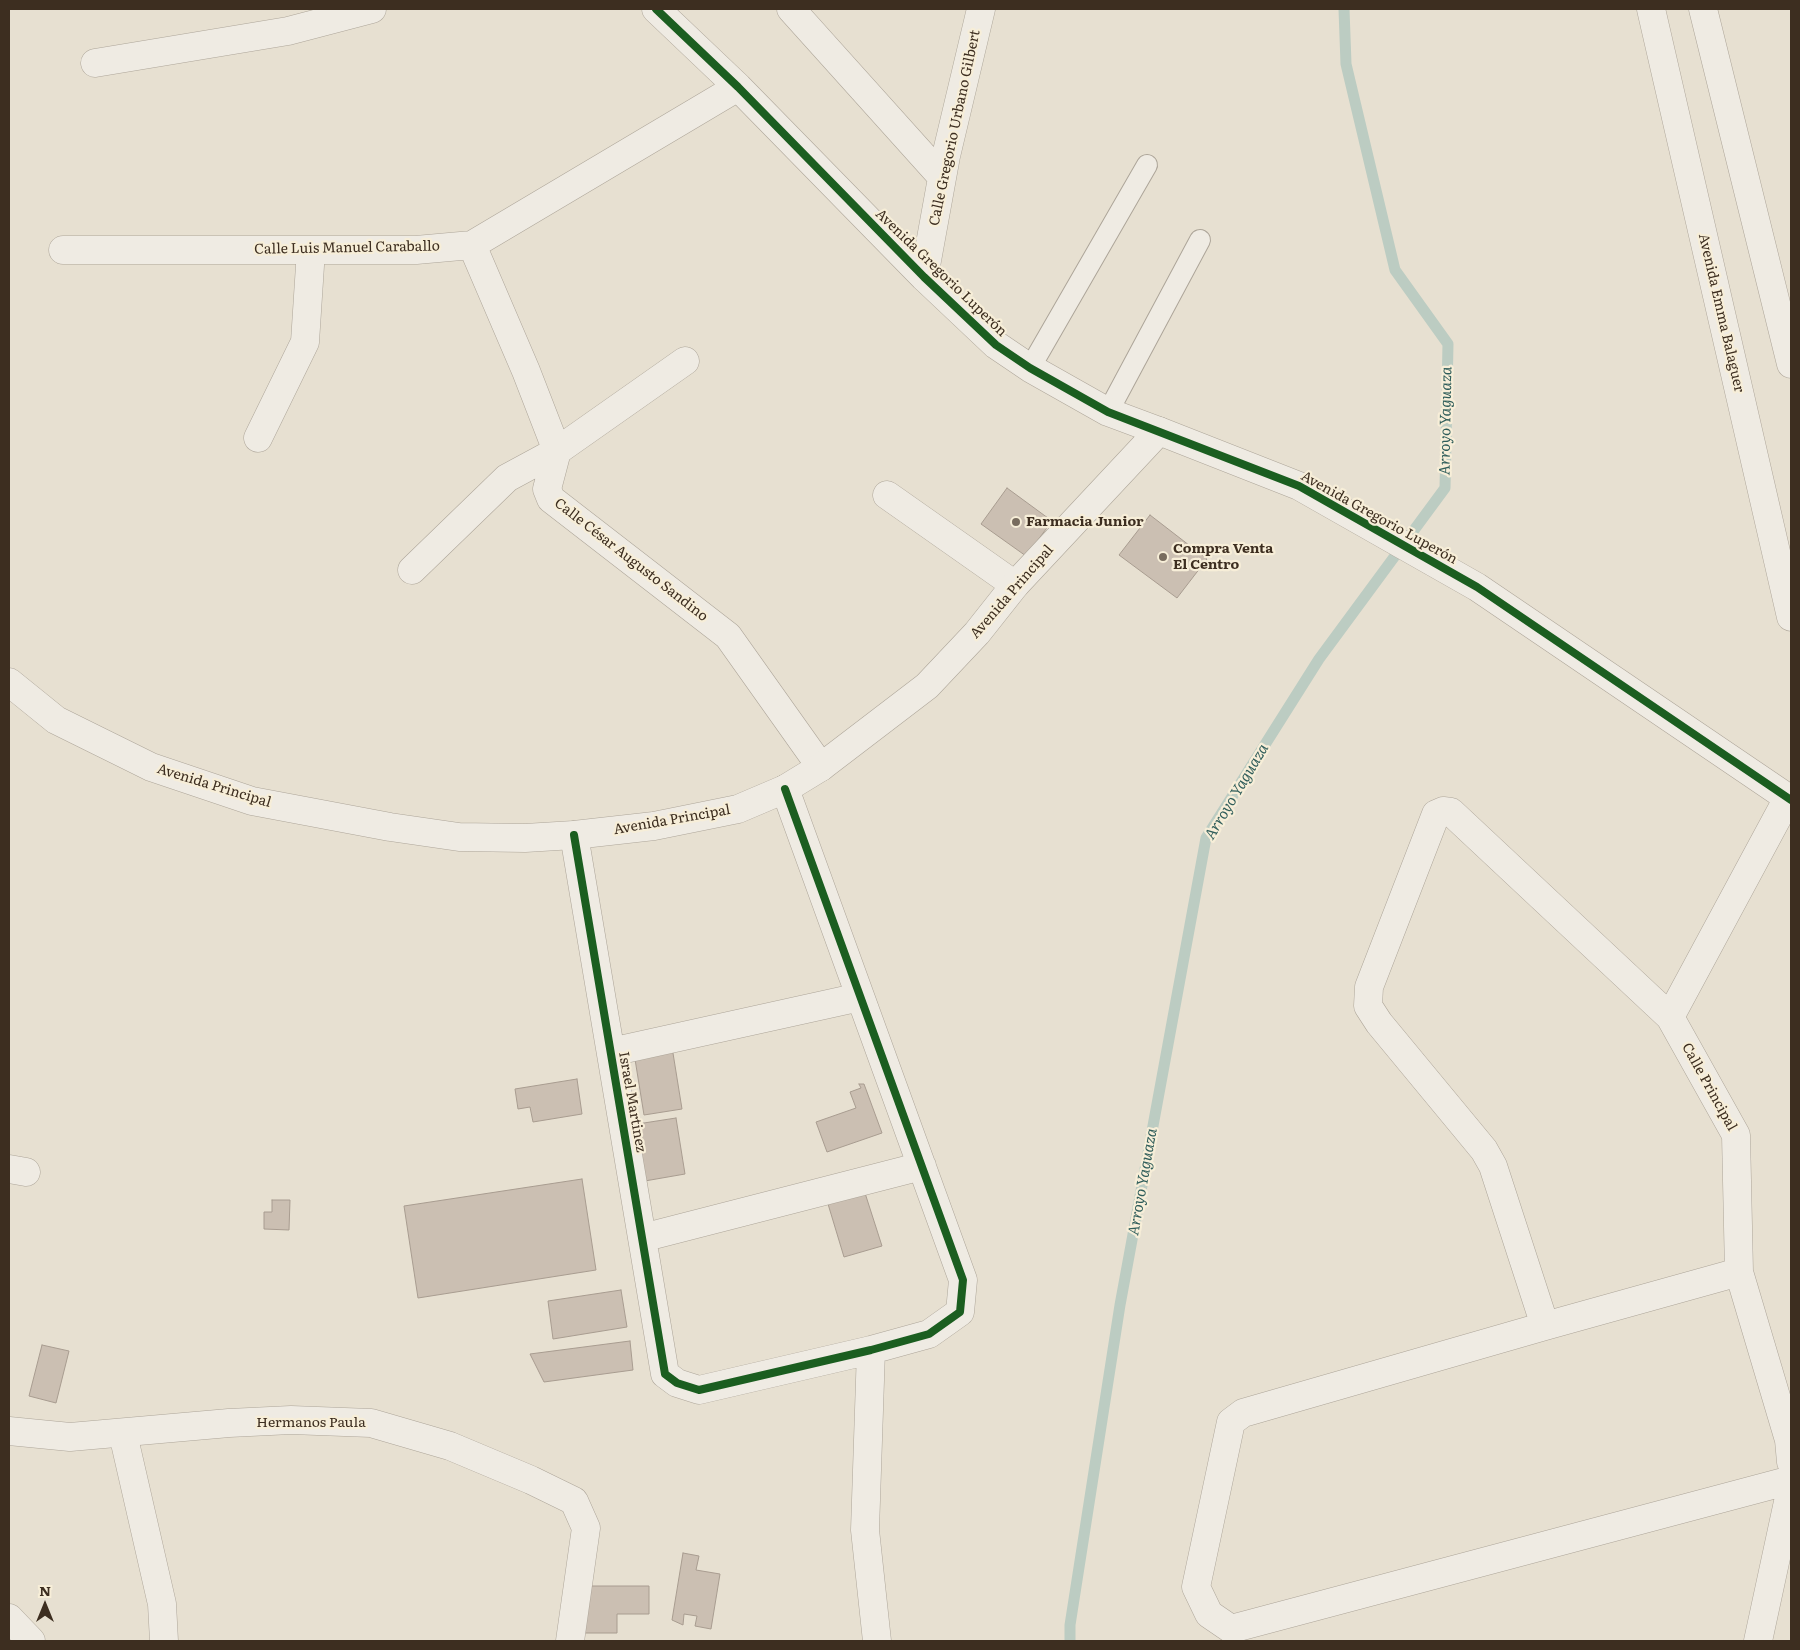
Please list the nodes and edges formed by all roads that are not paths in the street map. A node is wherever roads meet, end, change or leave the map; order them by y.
1 (372, 9) edge
2 (656, 9) edge
3 (791, 9) edge
4 (981, 9) edge
5 (1651, 9) edge
6 (1703, 9) edge
7 (95, 62) dead end
8 (738, 87) junction
9 (1147, 165) dead end
10 (942, 177) junction
11 (1200, 240) dead end
12 (472, 244) junction
13 (63, 250) dead end
14 (311, 250) junction
15 (924, 277) junction
16 (685, 361) dead end
17 (1791, 364) edge
18 (1030, 368) junction
19 (1108, 412) junction
20 (1159, 431) junction
21 (258, 438) dead end
22 (557, 451) junction
23 (887, 495) dead end
24 (412, 570) dead end
25 (1015, 585) junction
26 (1791, 617) edge
27 (9, 682) edge
28 (821, 767) junction
29 (785, 789) junction
30 (1790, 799) edge
31 (574, 834) junction
32 (860, 996) junction
33 (1670, 1016) junction
34 (610, 1052) junction
35 (922, 1166) junction
36 (642, 1238) junction
37 (1739, 1272) junction
38 (1545, 1326) junction
39 (871, 1350) junction
40 (9, 1431) edge
41 (123, 1434) junction
42 (1791, 1462) edge
43 (1791, 1480) edge
44 (1791, 1488) edge
45 (9, 1618) edge
46 (31, 1641) edge
47 (164, 1641) edge
48 (570, 1641) edge
49 (876, 1641) edge
50 (1758, 1641) edge

1 - 7 street
2 - 8 street, Avenida Gregorio Luperón
3 - 10 street
4 - 10 street, Calle Gregorio Urbano Gilbert
5 - 26 street, Avenida Emma Balaguer
6 - 17 street
8 - 12 street, Calle Luis Manuel Caraballo
8 - 15 street, Avenida Gregorio Luperón
9 - 18 lane
10 - 15 street, Calle Gregorio Urbano Gilbert
11 - 19 lane
12 - 14 street, Calle Luis Manuel Caraballo
12 - 22 street
13 - 14 street, Calle Luis Manuel Caraballo
14 - 21 street
15 - 18 street, Avenida Gregorio Luperón
16 - 22 street
18 - 19 street, Avenida Gregorio Luperón
19 - 20 street, Avenida Gregorio Luperón
20 - 25 street, Avenida Principal
20 - 30 street, Avenida Gregorio Luperón
22 - 24 street
22 - 28 street, Calle César Augusto Sandino
23 - 25 street
25 - 28 street, Avenida Principal
27 - 31 street, Avenida Principal
28 - 29 street, Avenida Principal
29 - 31 street, Avenida Principal
29 - 32 street
30 - 33 street
31 - 34 street, Israel Martinez
32 - 34 street
32 - 35 street
33 - 37 street, Calle Principal
33 - 38 street, Calle Principal
34 - 36 street, Israel Martinez
35 - 36 street
35 - 39 street
36 - 39 street, Israel Martinez
37 - 38 street
37 - 42 street, Calle Principal
38 - 43 street
39 - 49 street
40 - 41 street, Hermanos Paula
41 - 47 street
41 - 48 street, Hermanos Paula
44 - 50 street
45 - 46 street

